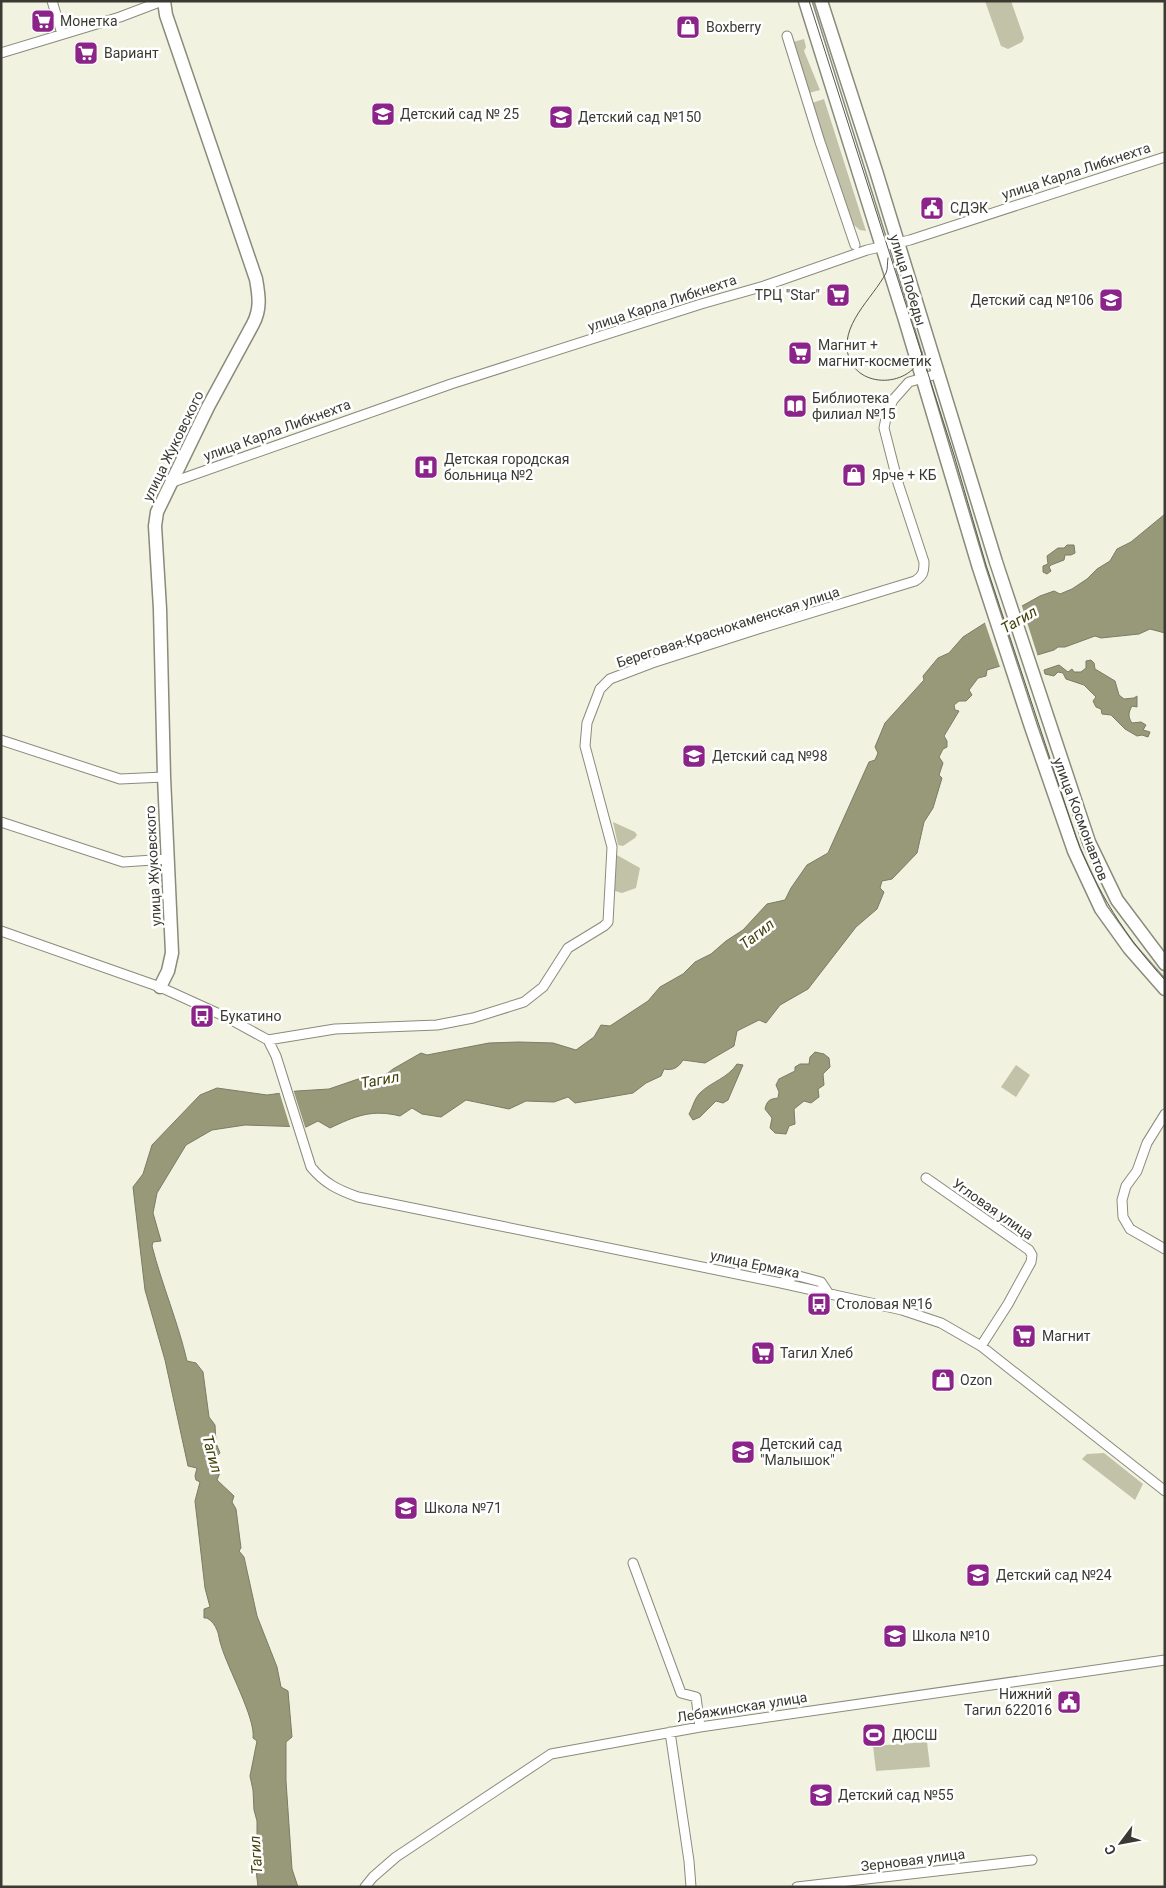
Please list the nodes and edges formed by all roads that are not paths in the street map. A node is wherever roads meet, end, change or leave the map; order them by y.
1 (52, 1) edge
2 (163, 1) edge
3 (805, 1) edge
4 (820, 1) edge
5 (62, 34) junction
6 (788, 36) dead end
7 (1, 53) edge
8 (1165, 156) edge
9 (897, 242) junction
10 (855, 245) dead end
11 (881, 247) junction
12 (937, 374) junction
13 (922, 378) junction
14 (170, 483) junction
15 (996, 562) joint
16 (979, 568) joint
17 (1, 740) edge
18 (164, 777) junction
19 (1, 822) edge
20 (168, 859) junction
21 (1, 931) edge
22 (1165, 964) edge
23 (160, 987) junction
24 (1165, 989) edge
25 (268, 1040) junction
26 (1165, 1114) edge
27 (926, 1178) dead end
28 (1165, 1249) edge
29 (981, 1346) junction
30 (1165, 1491) edge
31 (633, 1563) dead end
32 (1165, 1660) edge
33 (700, 1727) junction
34 (670, 1732) junction
35 (1032, 1860) dead end
36 (365, 1887) edge
37 (691, 1887) edge
38 (797, 1887) edge

1 - 5 street
2 - 5 street
2 - 14 main road, улица Жуковского
3 - 11 main road, улица Победы
4 - 9 main road, улица Победы
5 - 7 street
6 - 10 street
8 - 9 street, улица Карла Либкнехта
9 - 11 street, улица Карла Либкнехта
9 - 12 main road, улица Победы
11 - 13 main road, улица Победы
11 - 14 street, улица Карла Либкнехта
12 - 13 street
12 - 15 main road, улица Победы
13 - 16 main road, улица Победы
13 - 25 street, Береговая-Краснокаменская улица
14 - 18 main road, улица Жуковского
15 - 22 main road, улица Космонавтов
16 - 24 main road, улица Космонавтов
17 - 18 street
18 - 20 main road, улица Жуковского
19 - 20 street
20 - 23 main road, улица Жуковского
21 - 23 street
23 - 25 street
25 - 29 street, улица Ермака
26 - 28 street
27 - 29 street, Угловая улица
29 - 30 street, улица Ермака
31 - 33 street
32 - 33 street, Лебяжинская улица
33 - 34 street, Лебяжинская улица
34 - 36 street, Лебяжинская улица
34 - 37 street
35 - 38 street, Зерновая улица

